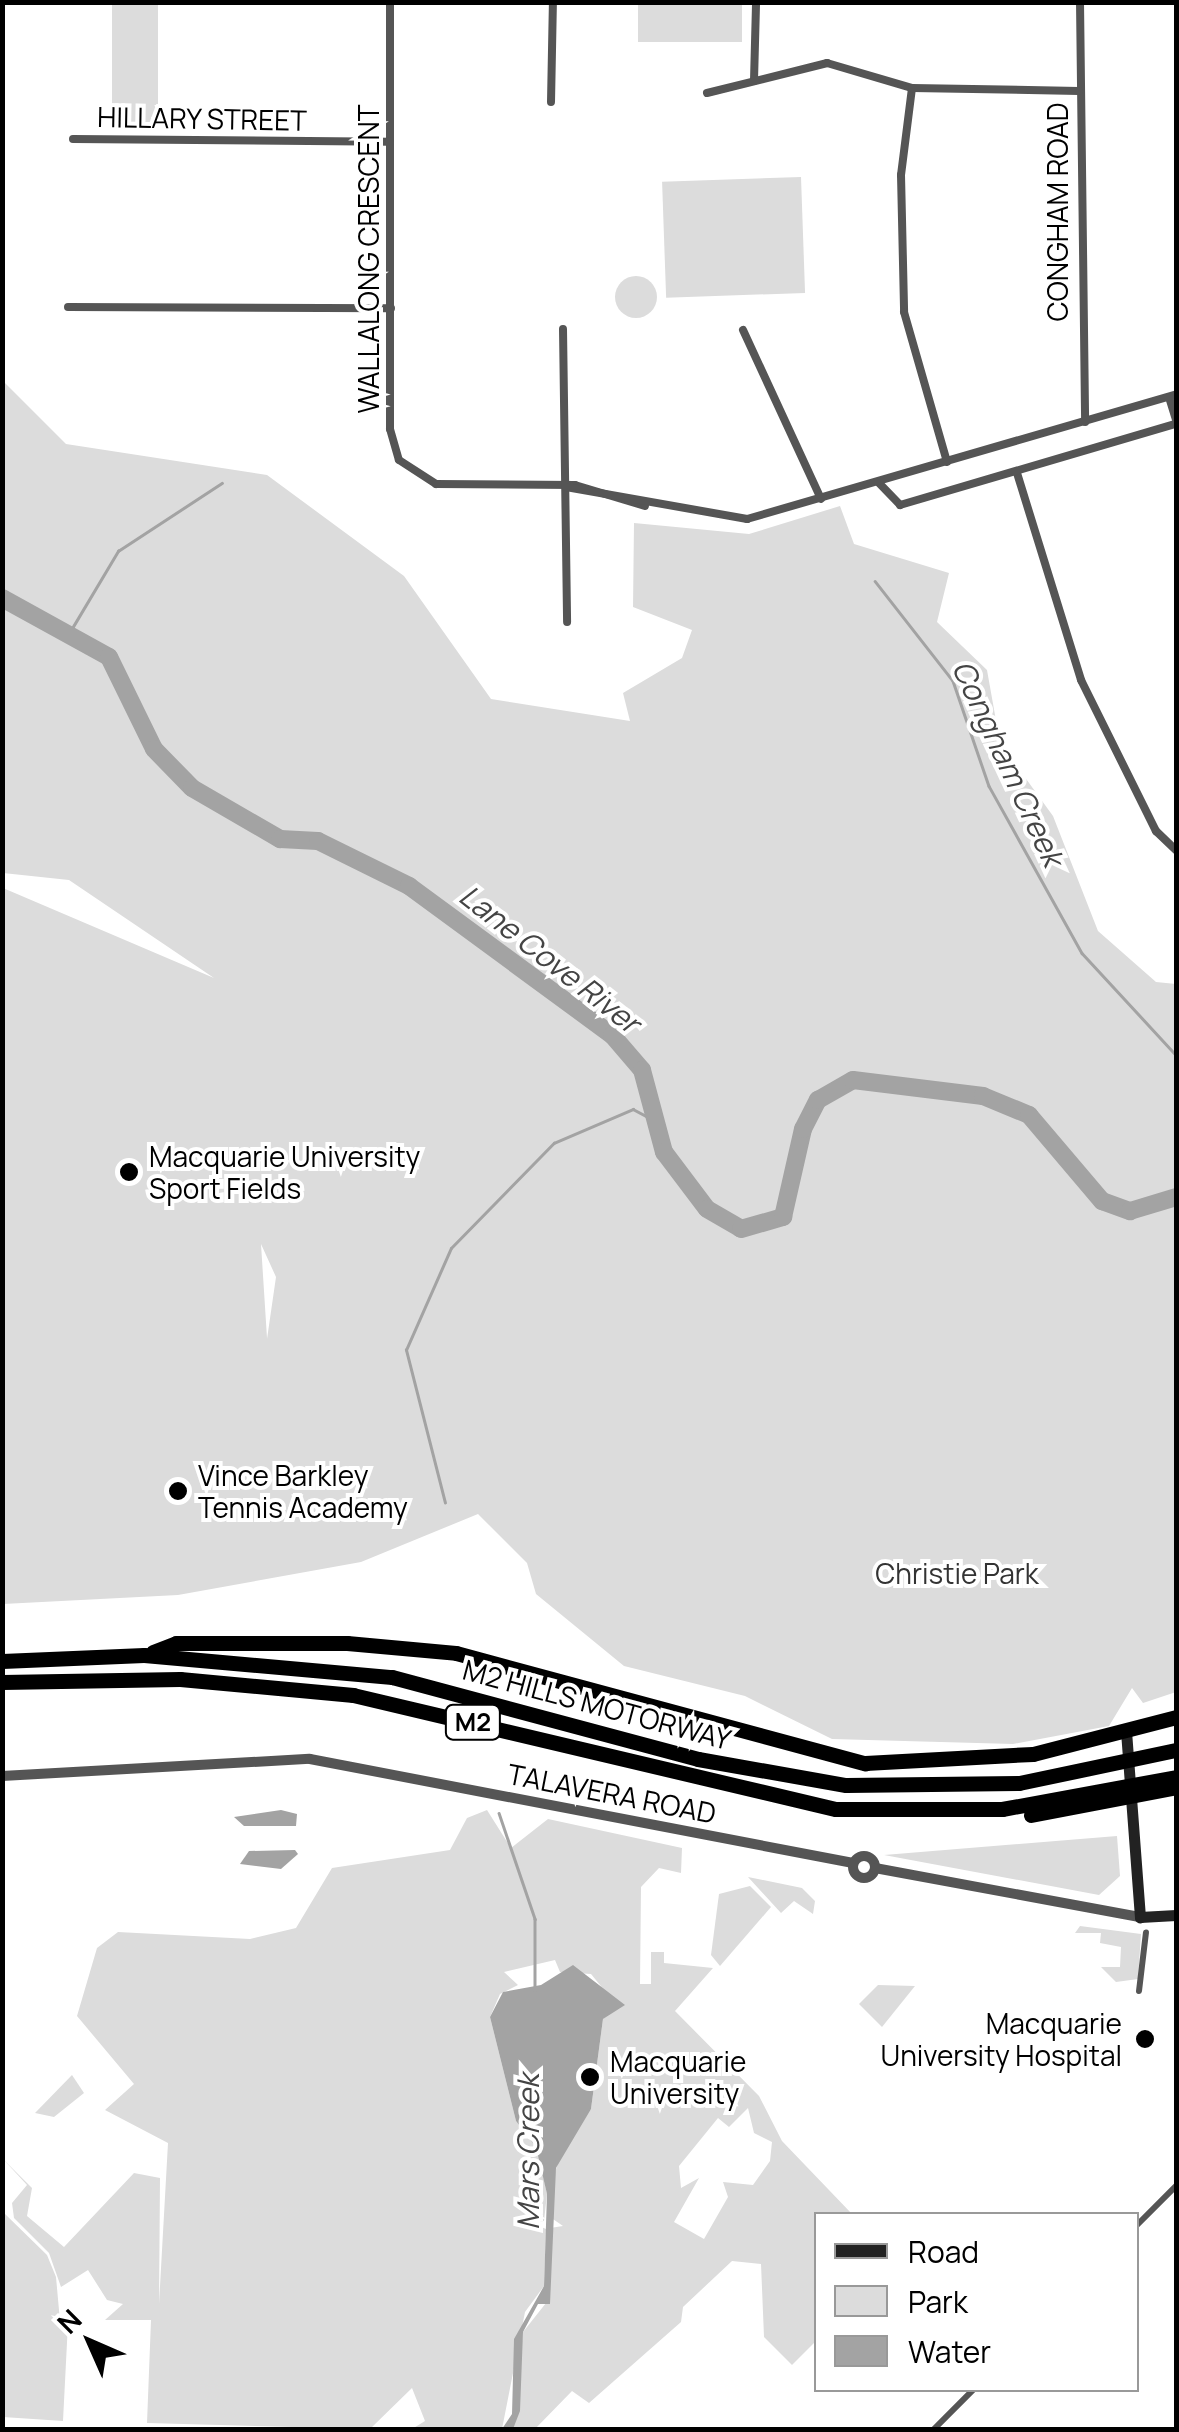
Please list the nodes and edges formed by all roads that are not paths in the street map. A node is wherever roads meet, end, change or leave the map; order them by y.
1 (390, 2) edge
2 (552, 2) edge
3 (756, 2) edge
4 (1080, 2) edge
5 (754, 81) junction
6 (912, 88) junction
7 (1080, 91) junction
8 (706, 93) dead end
9 (551, 102) dead end
10 (73, 140) dead end
11 (390, 142) junction
12 (68, 307) dead end
13 (391, 308) junction
14 (563, 329) dead end
15 (744, 330) dead end
16 (1173, 396) edge
17 (1084, 422) junction
18 (1176, 422) edge
19 (947, 462) junction
20 (1017, 472) junction
21 (878, 482) junction
22 (564, 487) junction
23 (822, 499) junction
24 (567, 622) dead end
25 (1176, 850) edge
26 (144, 1655) junction
27 (2, 1661) edge
28 (2, 1682) edge
29 (1176, 1717) edge
30 (1126, 1739) junction
31 (1176, 1750) edge
32 (2, 1776) edge
33 (1176, 1776) edge
34 (1176, 1788) edge
35 (938, 1811) junction
36 (1140, 1916) junction
37 (1176, 1916) edge
38 (1146, 1932) dead end
39 (1139, 1991) dead end
40 (1176, 2186) edge
41 (1139, 2223) edge
42 (971, 2392) edge
43 (933, 2430) edge

1 - 11 street, WALLALONG CRESCENT
2 - 9 street
3 - 5 street
4 - 7 street, CONGHAM ROAD
5 - 6 street
5 - 8 street
6 - 7 street
6 - 19 street
7 - 17 street, CONGHAM ROAD
10 - 11 street, HILLARY STREET
11 - 13 street, WALLALONG CRESCENT
12 - 13 street
13 - 22 street, WALLALONG CRESCENT
14 - 22 street
15 - 23 street
16 - 17 street, WALLALONG CRESCENT
16 - 18 street
17 - 19 street, WALLALONG CRESCENT
18 - 20 street
19 - 21 street, WALLALONG CRESCENT
20 - 21 street
20 - 25 street
21 - 23 street, WALLALONG CRESCENT
22 - 23 street, WALLALONG CRESCENT
22 - 24 street
26 - 27 highway, M2 HILLS MOTORWAY / M2
26 - 30 highway, M2
26 - 31 highway, M2 HILLS MOTORWAY / M2
28 - 35 highway, M2 HILLS MOTORWAY / M2
29 - 30 highway, M2
30 - 36 main road
32 - 36 street, TALAVERA ROAD
33 - 35 highway, M2 HILLS MOTORWAY / M2
34 - 35 highway, M2
36 - 37 main road
38 - 39 street
40 - 41 street
42 - 43 street

